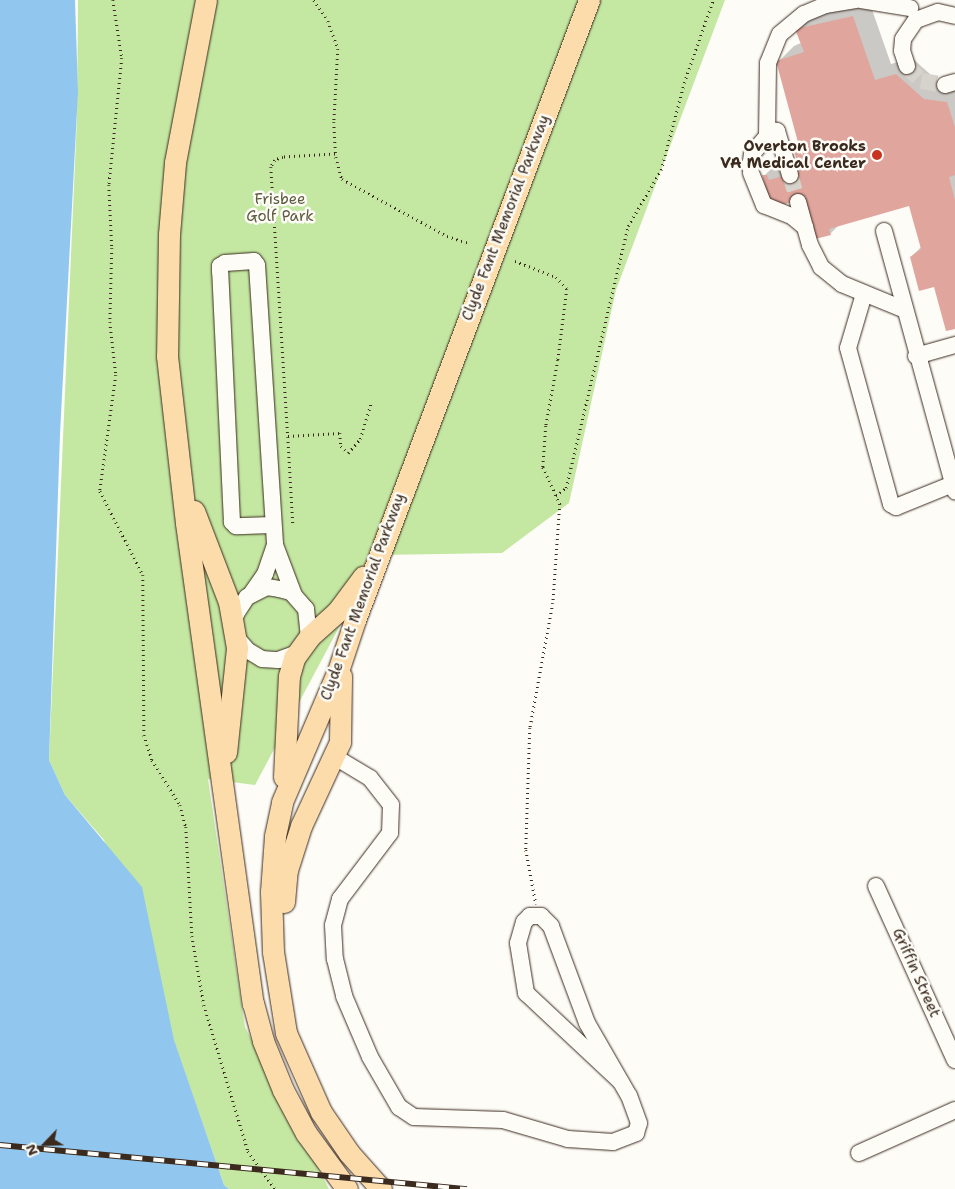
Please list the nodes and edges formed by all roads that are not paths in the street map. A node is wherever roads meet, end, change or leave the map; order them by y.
1 (206, 0) edge
2 (589, 0) edge
3 (856, 0) edge
4 (861, 0) edge
5 (913, 9) edge
6 (953, 11) edge
7 (907, 66) tunnel mouth
8 (768, 130) junction
9 (790, 175) tunnel mouth
10 (798, 202) tunnel mouth
11 (805, 227) junction
12 (884, 231) dead end
13 (864, 294) junction
14 (903, 309) junction
15 (955, 344) edge
16 (916, 356) junction
17 (174, 420) junction
18 (954, 488) edge
19 (272, 525) junction
20 (275, 546) junction
21 (379, 555) junction
22 (251, 594) junction
23 (294, 595) junction
24 (234, 630) junction
25 (303, 645) junction
26 (344, 656) junction
27 (335, 757) junction
28 (282, 802) junction
29 (232, 862) junction
30 (876, 886) dead end
31 (280, 1007) junction
32 (955, 1060) edge
33 (620, 1081) junction
34 (955, 1110) edge
35 (859, 1153) dead end
36 (347, 1189) edge
37 (381, 1189) edge

1 - 17 main road
2 - 21 main road, Clyde Fant Memorial Parkway
3 - 8 street
4 - 5 street
5 - 6 street
5 - 7 street
8 - 9 street
8 - 11 street
10 - 11 street
11 - 13 street
12 - 14 street
13 - 14 street
13 - 18 street
14 - 16 street
15 - 16 street
16 - 18 street
17 - 24 main road
17 - 29 main road
19 - 19 street
19 - 20 street
20 - 22 street
20 - 23 street
21 - 25 main road
21 - 26 main road, Clyde Fant Memorial Parkway
22 - 23 street
22 - 24 street
23 - 25 street
24 - 25 street
24 - 29 main road
25 - 28 main road
26 - 27 main road
26 - 28 main road, Clyde Fant Memorial Parkway
27 - 31 main road
27 - 33 street
28 - 31 main road, Clyde Fant Memorial Parkway
29 - 36 main road
30 - 32 street, Griffin Street
31 - 37 main road, Clyde Fant Memorial Parkway
33 - 33 street
34 - 35 street

